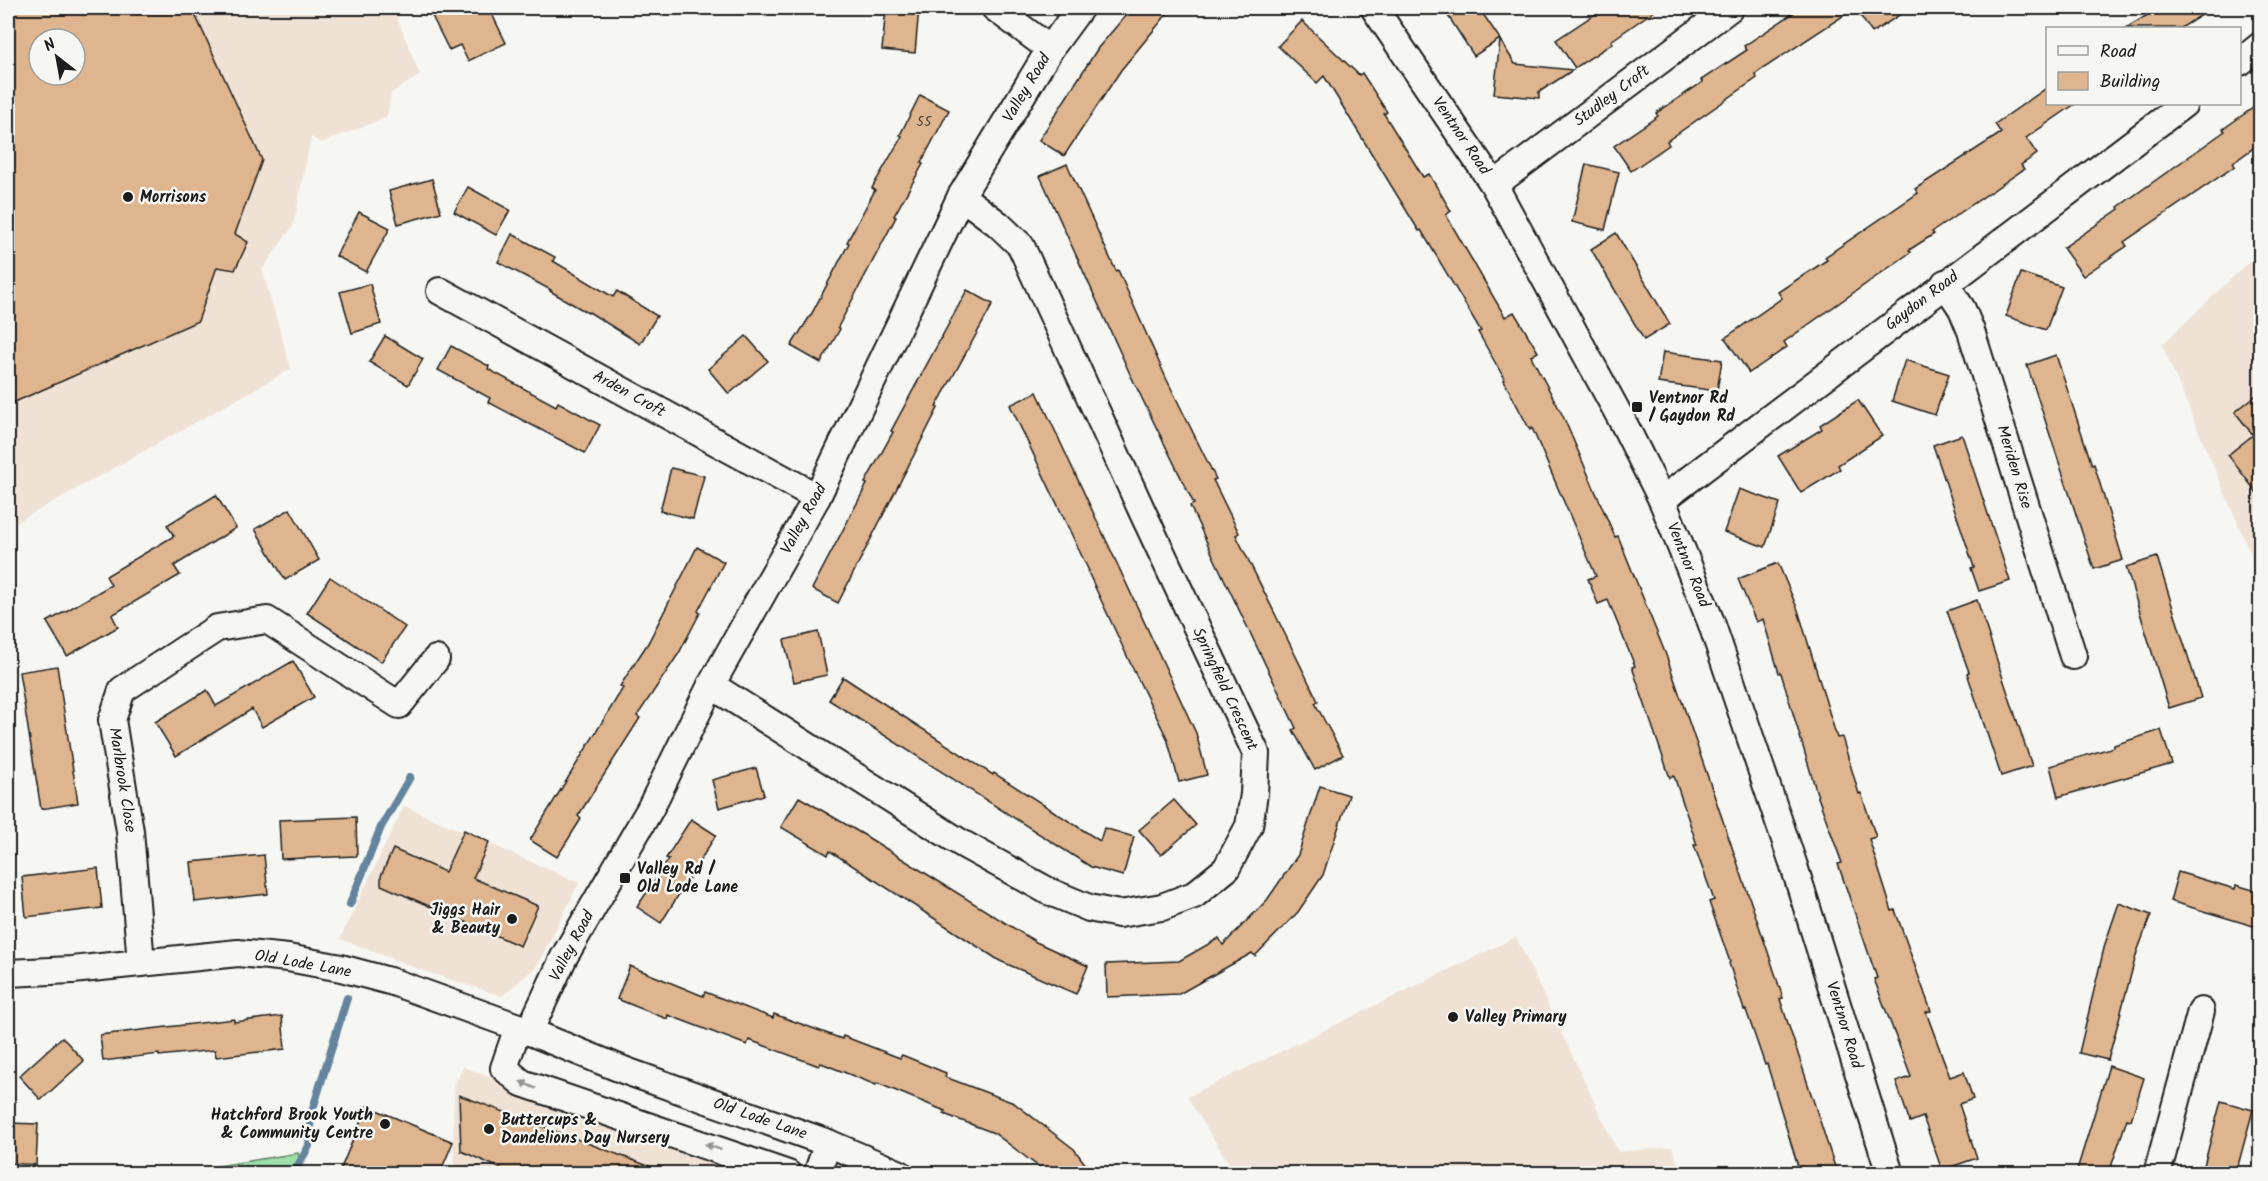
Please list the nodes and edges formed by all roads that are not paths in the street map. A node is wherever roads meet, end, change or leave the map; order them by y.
1 (995, 8) edge
2 (1080, 8) edge
3 (1374, 8) edge
4 (1730, 8) edge
5 (2260, 46) edge
6 (1050, 49) junction
7 (2241, 61) edge
8 (2183, 105) edge
9 (1494, 185) junction
10 (961, 196) junction
11 (1945, 283) junction
12 (440, 291) dead end
13 (817, 498) junction
14 (1662, 500) junction
15 (2073, 656) dead end
16 (436, 659) dead end
17 (711, 685) junction
18 (141, 963) junction
19 (8, 973) edge
20 (2201, 1011) dead end
21 (524, 1029) junction
22 (828, 1143) junction
23 (788, 1173) edge
24 (817, 1173) edge
25 (900, 1173) edge
26 (1890, 1173) edge
27 (2157, 1173) edge

1 - 6 street
2 - 6 street, Valley Road
3 - 9 street, Ventnor Road
4 - 9 street, Studley Croft
5 - 7 street
6 - 10 street, Valley Road
8 - 11 street, Gaydon Road
9 - 14 street, Ventnor Road
10 - 13 street, Valley Road
10 - 17 street, Springfield Crescent
11 - 14 street, Gaydon Road
11 - 15 street, Meriden Rise
12 - 13 street, Arden Croft
13 - 17 street, Valley Road
14 - 26 street, Ventnor Road
16 - 18 street, Marlbrook Close
17 - 21 street, Valley Road
18 - 19 street, Old Lode Lane
18 - 21 street, Old Lode Lane
20 - 27 street
21 - 22 street, Old Lode Lane
23 -> 21 street
22 - 24 street
22 - 25 street, Old Lode Lane

